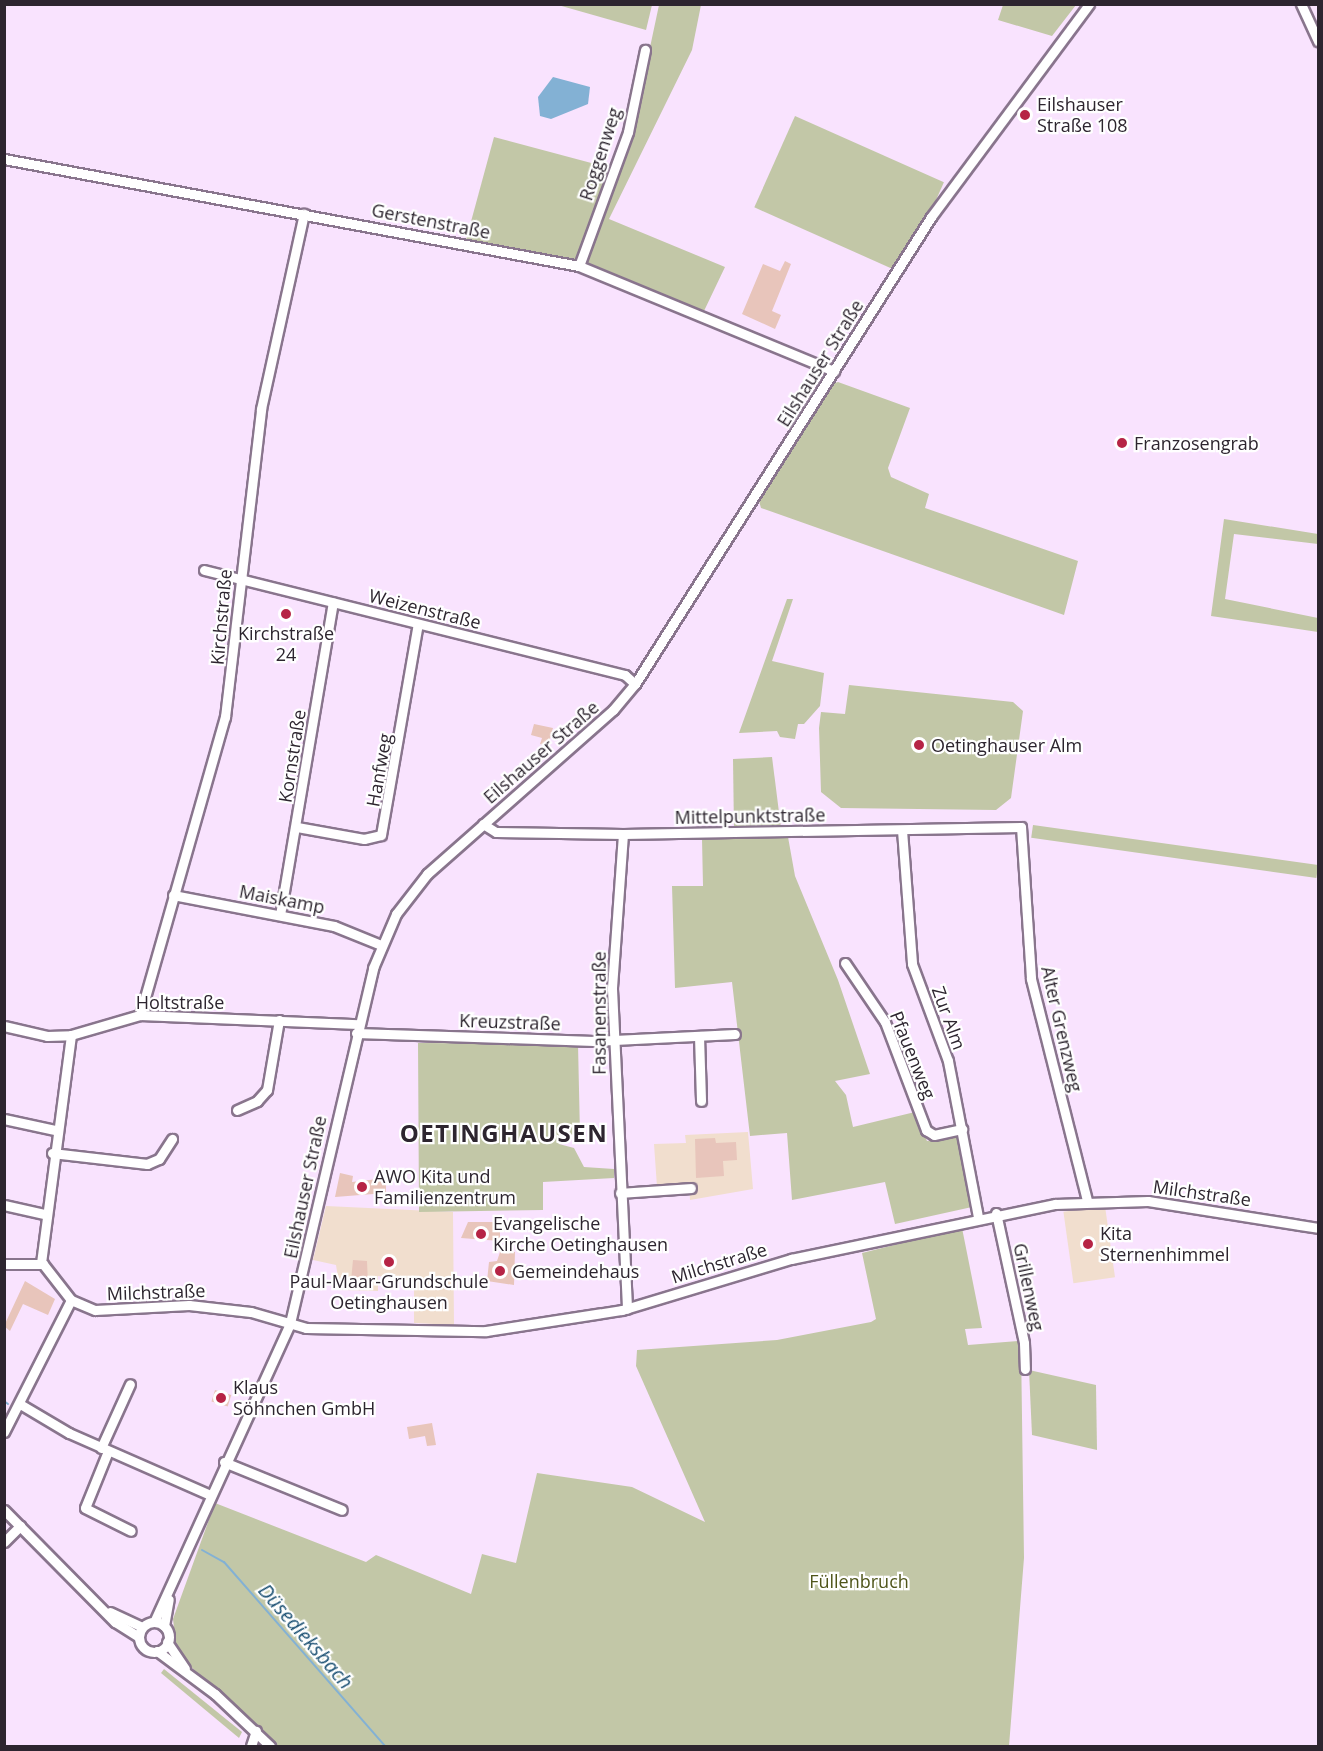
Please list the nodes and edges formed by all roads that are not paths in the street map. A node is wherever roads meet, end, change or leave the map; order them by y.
1 (1089, 4) edge
2 (1301, 4) edge
3 (1318, 41) edge
4 (645, 50) dead end
5 (4, 159) edge
6 (304, 214) junction
7 (579, 266) junction
8 (834, 371) junction
9 (204, 570) dead end
10 (241, 579) junction
11 (333, 602) junction
12 (418, 624) junction
13 (635, 684) junction
14 (483, 824) junction
15 (297, 827) junction
16 (1021, 827) joint
17 (902, 830) junction
18 (624, 834) junction
19 (173, 895) junction
20 (280, 915) junction
21 (381, 945) junction
22 (845, 963) dead end
23 (140, 1015) junction
24 (279, 1020) junction
25 (4, 1026) edge
26 (357, 1029) junction
27 (735, 1034) dead end
28 (71, 1035) junction
29 (699, 1036) junction
30 (614, 1041) junction
31 (701, 1101) dead end
32 (237, 1110) dead end
33 (4, 1119) edge
34 (55, 1130) junction
35 (962, 1130) junction
36 (172, 1139) dead end
37 (52, 1153) junction
38 (691, 1188) dead end
39 (620, 1193) junction
40 (1087, 1200) junction
41 (4, 1205) edge
42 (44, 1214) junction
43 (996, 1214) junction
44 (978, 1217) junction
45 (1318, 1228) edge
46 (41, 1263) junction
47 (4, 1264) edge
48 (71, 1300) junction
49 (627, 1309) junction
50 (290, 1323) junction
51 (1025, 1369) dead end
52 (130, 1384) dead end
53 (20, 1404) junction
54 (4, 1432) edge
55 (104, 1450) junction
56 (224, 1462) junction
57 (210, 1495) junction
58 (4, 1510) edge
59 (342, 1510) dead end
60 (20, 1526) junction
61 (131, 1531) dead end
62 (4, 1542) edge
63 (159, 1624) junction
64 (141, 1632) junction
65 (167, 1642) junction
66 (157, 1651) junction
67 (189, 1673) junction
68 (256, 1731) junction
69 (249, 1745) edge
70 (270, 1746) edge

1 - 8 street, Eilshauser Straße
2 - 3 street
4 - 7 street, Roggenweg
5 - 6 street, Gerstenstraße
6 - 7 street, Gerstenstraße
6 - 10 street, Kirchstraße
7 - 8 street, Gerstenstraße
8 - 13 street, Eilshauser Straße
9 - 10 street, Weizenstraße
10 - 11 street, Weizenstraße
10 - 19 street, Kirchstraße
11 - 12 street, Weizenstraße
11 - 15 street, Kornstraße
12 - 13 street, Weizenstraße
12 - 15 street, Hanfweg
13 - 14 street, Eilshauser Straße
14 - 18 street, Mittelpunktstraße
14 - 21 street, Eilshauser Straße
15 - 20 street, Kornstraße
16 - 17 street, Mittelpunktstraße
16 - 40 street, Alter Grenzweg
17 - 18 street, Mittelpunktstraße
17 - 35 street, Zur Alm
18 - 30 street, Fasanenstraße
19 - 20 street, Maiskamp
19 - 23 street, Kirchstraße
20 - 21 street, Maiskamp
21 - 26 street, Eilshauser Straße
22 - 35 street, Pfauenweg
23 - 24 street, Holtstraße
23 - 28 street, Holtstraße
24 - 26 street, Holtstraße
24 - 32 street
25 - 28 street, Holtstraße
26 - 30 street, Kreuzstraße
26 - 50 street, Eilshauser Straße
27 - 29 street, Kreuzstraße
28 - 34 street
29 - 30 street, Kreuzstraße
29 - 31 street
30 - 39 street, Fasanenstraße
33 - 34 street
34 - 37 street
35 - 44 street, Zur Alm
36 - 37 street
37 - 42 street
38 - 39 street
39 - 49 street, Fasanenstraße
40 - 43 street, Milchstraße
40 - 45 street, Milchstraße
41 - 42 street
42 - 46 street
43 - 44 street, Milchstraße
43 - 51 street, Grillenweg
44 - 49 street, Milchstraße
46 - 47 street
46 - 48 street
48 - 50 street, Milchstraße
48 - 53 street
49 - 50 street, Milchstraße
50 - 56 street, Eilshauser Straße
52 - 55 street
53 - 54 street
53 - 55 street
55 - 57 street
55 - 61 street
56 - 57 street, Eilshauser Straße
56 - 59 street
57 - 63 street, Eilshauser Straße
58 - 60 street
60 - 62 street
60 - 64 street
63 - 64 street
63 - 65 street
64 - 66 street
65 - 66 street
65 - 67 street
66 - 67 street
67 - 68 street
68 - 69 street
68 - 70 street

